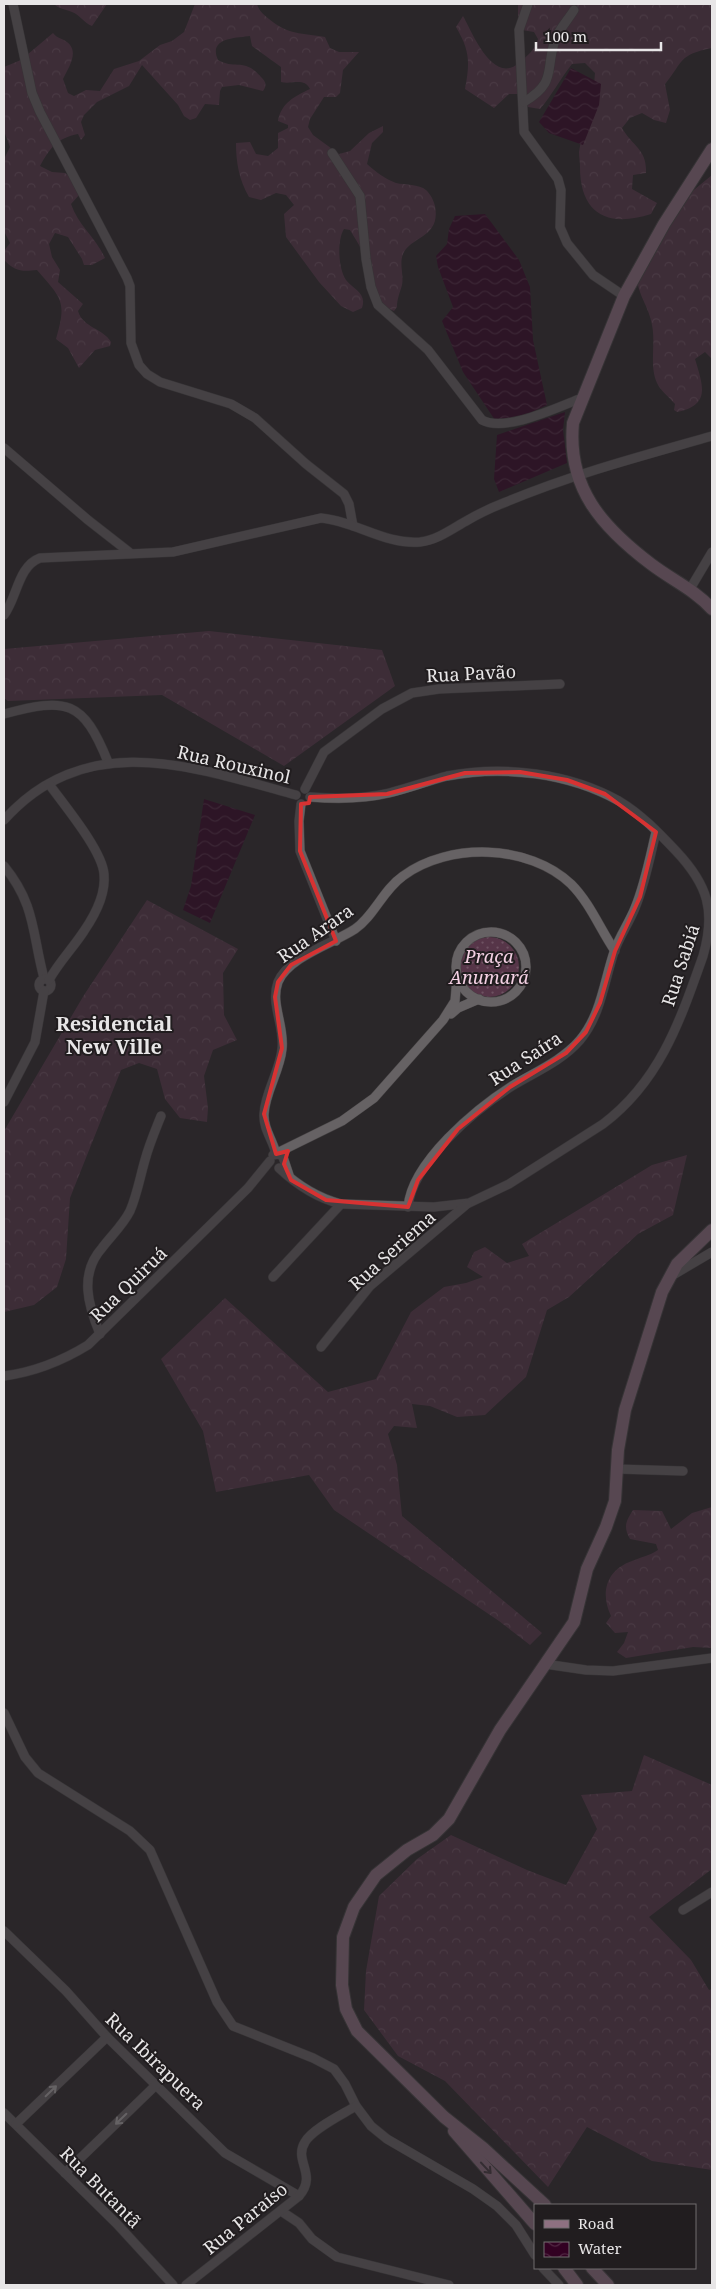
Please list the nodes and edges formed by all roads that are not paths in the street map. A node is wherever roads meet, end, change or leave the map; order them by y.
1 (14, 4) edge
2 (528, 4) edge
3 (574, 10) dead end
4 (524, 102) junction
5 (712, 149) edge
6 (332, 153) dead end
7 (624, 296) junction
8 (582, 398) junction
9 (712, 436) edge
10 (4, 448) edge
11 (576, 474) junction
12 (353, 526) junction
13 (129, 552) junction
14 (712, 552) edge
15 (690, 589) junction
16 (712, 609) edge
17 (4, 614) edge
18 (560, 684) dead end
19 (4, 714) edge
20 (108, 762) junction
21 (49, 784) junction
22 (305, 790) junction
23 (296, 796) junction
24 (310, 798) junction
25 (301, 804) junction
26 (4, 820) edge
27 (656, 832) junction
28 (4, 866) edge
29 (336, 941) junction
30 (615, 950) junction
31 (457, 977) junction
32 (43, 984) junction
33 (479, 999) junction
34 (443, 1020) junction
35 (4, 1102) edge
36 (161, 1116) dead end
37 (277, 1160) junction
38 (328, 1200) junction
39 (469, 1202) junction
40 (341, 1204) junction
41 (408, 1207) junction
42 (326, 1219) junction
43 (712, 1230) edge
44 (712, 1252) edge
45 (273, 1277) dead end
46 (669, 1278) junction
47 (100, 1334) junction
48 (321, 1347) dead end
49 (4, 1376) edge
50 (617, 1469) junction
51 (683, 1471) dead end
52 (712, 1658) edge
53 (545, 1664) junction
54 (4, 1713) edge
55 (712, 1892) edge
56 (683, 1910) dead end
57 (4, 1931) edge
58 (107, 2037) junction
59 (156, 2085) junction
60 (356, 2106) junction
61 (4, 2113) edge
62 (444, 2117) junction
63 (16, 2124) junction
64 (65, 2173) junction
65 (300, 2196) junction
66 (544, 2204) edge
67 (281, 2210) junction
68 (534, 2223) edge
69 (534, 2253) edge
70 (545, 2269) edge
71 (593, 2269) edge
72 (173, 2285) edge
73 (186, 2285) edge
74 (450, 2285) edge
75 (559, 2285) edge
76 (608, 2285) edge

1 - 12 street
2 - 4 street
3 - 4 street
4 - 7 street
5 - 7 main road
6 - 8 street
7 - 8 main road
8 - 11 main road
9 - 11 street
10 - 13 street
11 - 12 street
11 - 15 main road
12 - 13 street
13 - 17 street
14 - 15 street
15 - 16 main road
18 - 22 street, Rua Pavão
19 - 20 street
20 - 21 street, Rua Rouxinol
20 - 23 street, Rua Rouxinol
21 - 26 street, Rua Rouxinol
21 - 32 street
22 - 23 street
22 - 24 street
23 - 25 street
24 - 25 street
24 - 27 street, Rua Sabiá
25 - 29 street
27 - 30 street, Rua Saíra
27 - 39 street, Rua Sabiá
28 - 32 street
29 - 30 street, Rua Arara
29 - 37 street, Rua Arara
30 - 41 street, Rua Saíra
31 - 33 street
31 - 33 street
31 - 34 street
32 - 35 street
33 - 34 street
34 - 37 street, Rua Quiruá
36 - 47 street
37 - 38 street, Rua Sabiá
37 - 47 street, Rua Quiruá
38 - 40 street, Rua Sabiá
38 - 42 street
39 - 41 street, Rua Sabiá
39 - 48 street, Rua Seriema
40 - 41 street, Rua Sabiá
40 - 42 street
42 - 45 street
43 - 46 main road
44 - 46 street
46 - 50 main road
47 - 49 street, Rua Quiruá
50 - 51 street
50 - 53 main road
52 - 53 street
53 - 62 main road
54 - 60 street
55 - 56 street
57 - 58 street, Rua Ibirapuera
58 - 59 street, Rua Ibirapuera
63 -> 58 street
59 -> 64 street
59 - 65 street, Rua Ibirapuera
60 - 65 street, Rua Paraíso
60 - 69 street
61 - 63 street, Rua Butantã
62 - 66 main road
62 -> 68 main road
63 - 64 street, Rua Butantã
64 - 72 street, Rua Butantã
65 - 67 street, Rua Paraíso
67 - 73 street, Rua Paraíso
67 - 74 street
70 - 75 street
71 - 76 main road

